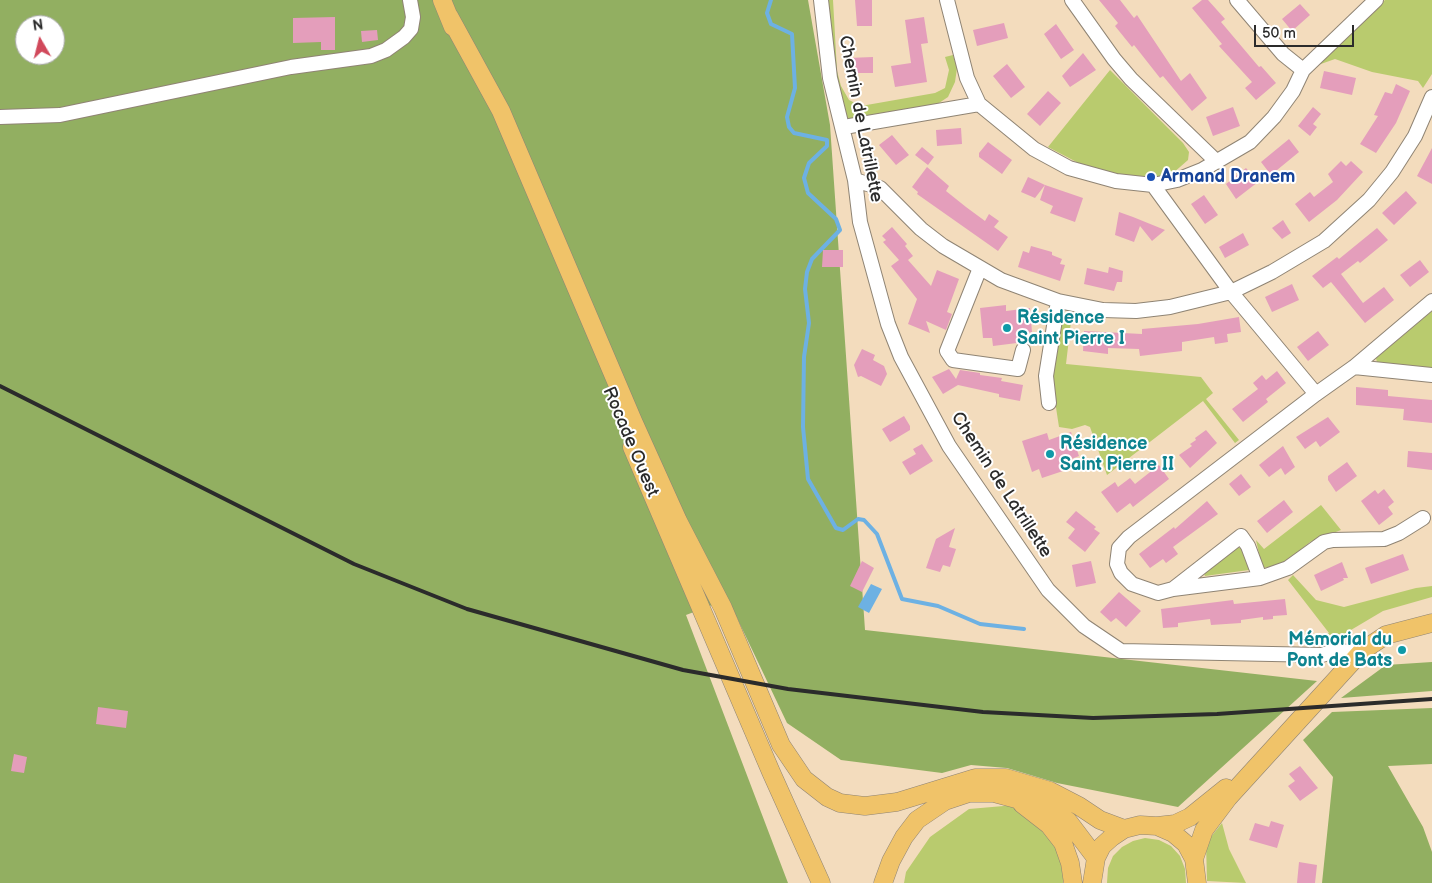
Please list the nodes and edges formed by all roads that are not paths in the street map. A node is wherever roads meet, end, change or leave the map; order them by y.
1 (410, 0) edge
2 (442, 0) edge
3 (821, 0) edge
4 (947, 0) edge
5 (1072, 0) edge
6 (1237, 0) edge
7 (1376, 0) edge
8 (449, 16) junction
9 (1303, 70) junction
10 (1432, 97) edge
11 (979, 104) junction
12 (0, 117) edge
13 (844, 127) junction
14 (1217, 162) junction
15 (855, 180) junction
16 (1153, 186) junction
17 (980, 268) junction
18 (1231, 292) junction
19 (1058, 301) junction
20 (1432, 301) edge
21 (1023, 350) dead end
22 (1354, 367) junction
23 (1432, 375) edge
24 (1316, 394) junction
25 (1049, 403) dead end
26 (1423, 518) dead end
27 (1260, 578) junction
28 (1173, 589) junction
29 (1432, 623) edge
30 (1362, 651) junction
31 (1322, 655) junction
32 (1337, 677) junction
33 (1266, 753) junction
34 (1014, 797) junction
35 (1157, 826) junction
36 (1124, 829) junction
37 (1096, 858) junction
38 (1194, 859) junction
39 (821, 883) edge
40 (883, 883) edge
41 (1073, 883) edge
42 (1092, 883) edge
43 (1197, 883) edge

1 - 12 street
2 - 8 main road, Rocade Ouest
3 - 13 street, Chemin de Latrillette
4 - 11 street
5 - 14 street
6 - 9 street
7 - 9 street
8 - 36 main road
8 - 39 main road, Rocade Ouest
9 - 14 street
10 - 18 street
11 - 13 street
11 - 16 street
13 - 15 street, Chemin de Latrillette
14 - 16 street
15 - 17 street
15 - 31 street, Chemin de Latrillette
16 - 18 street
17 - 19 street
17 - 21 street
18 - 19 street
18 - 24 street
19 - 25 street
20 - 22 street
22 - 23 street
22 - 24 street
24 - 28 street
26 - 27 street
27 - 28 street
27 - 28 street
29 - 30 main road
30 - 31 street, Chemin de Latrillette
30 - 32 main road
31 - 32 street
32 - 33 main road
33 - 35 main road
33 - 38 main road
34 - 37 main road
34 - 40 main road
34 - 41 main road
35 - 36 main road
35 - 38 main road
36 - 37 main road
37 - 42 main road
38 - 43 main road

